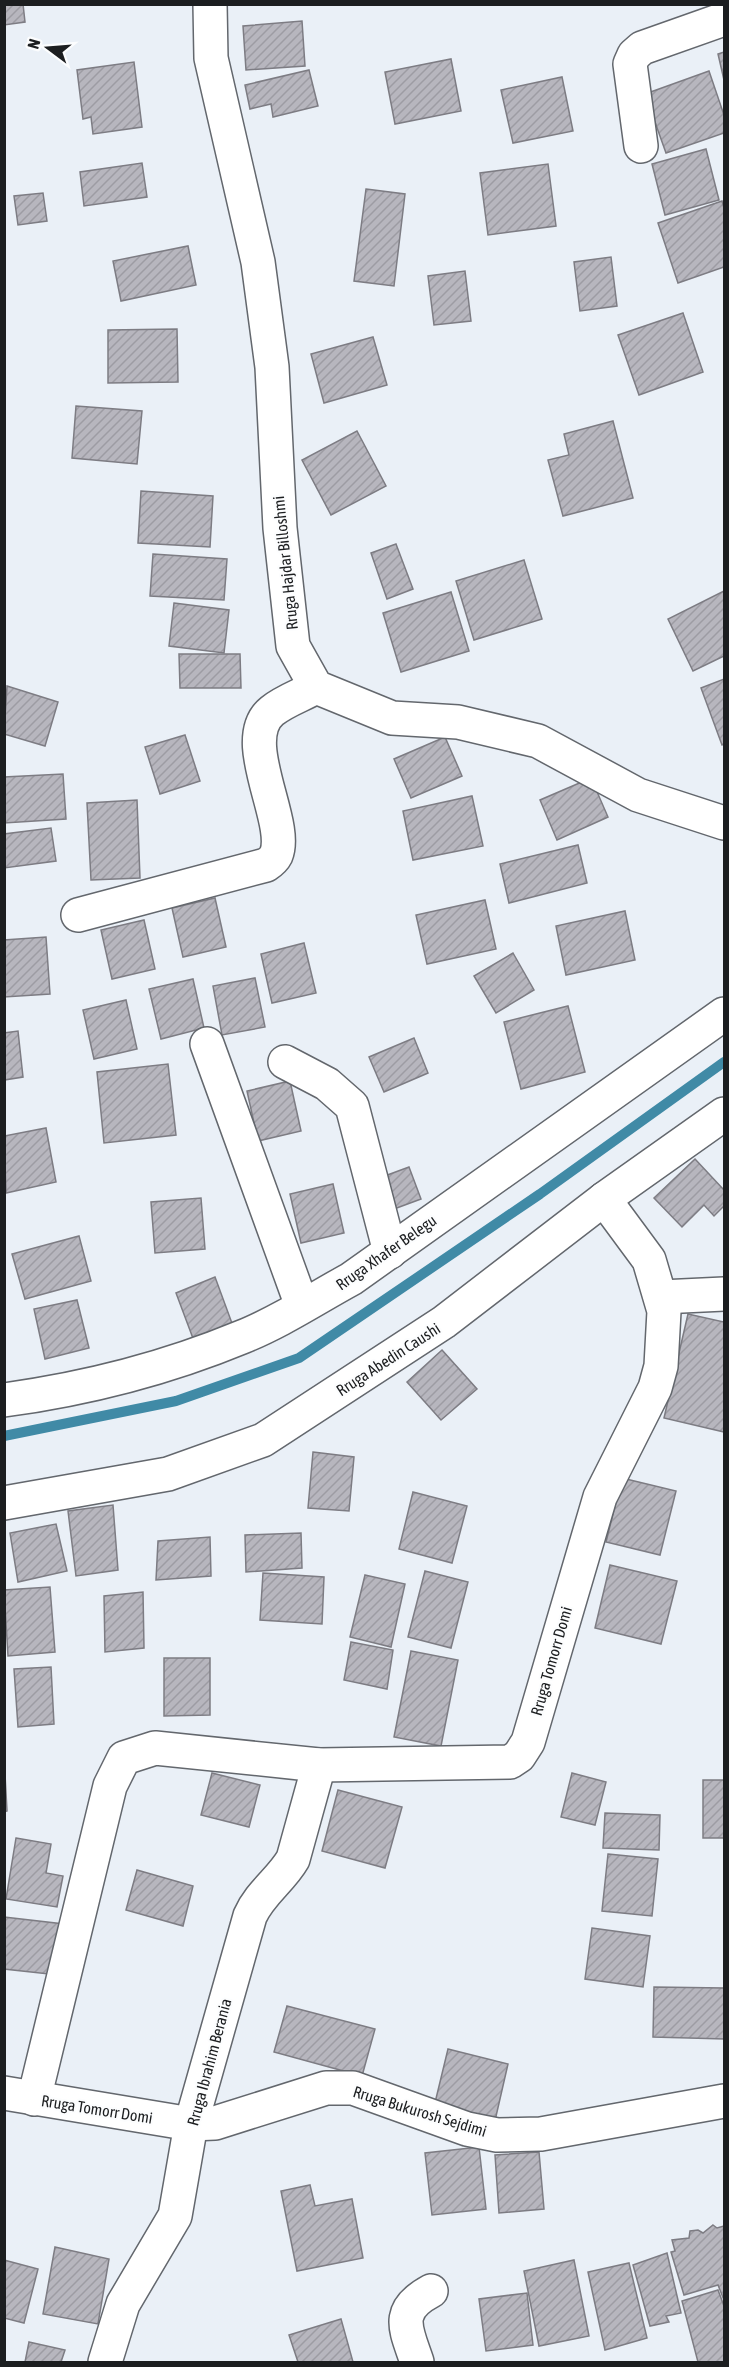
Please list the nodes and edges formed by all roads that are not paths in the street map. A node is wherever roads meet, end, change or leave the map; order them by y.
1 (210, 4) edge
2 (724, 20) edge
3 (641, 146) dead end
4 (316, 687) junction
5 (724, 823) edge
6 (78, 915) dead end
7 (724, 1014) edge
8 (207, 1044) dead end
9 (285, 1062) dead end
10 (724, 1114) edge
11 (604, 1199) junction
12 (390, 1251) junction
13 (724, 1294) edge
14 (661, 1297) junction
15 (302, 1306) junction
16 (4, 1400) edge
17 (4, 1503) edge
18 (320, 1765) junction
19 (19, 2096) edge
20 (724, 2101) edge
21 (191, 2124) junction
22 (431, 2291) dead end
23 (105, 2362) edge
24 (417, 2362) edge

1 - 4 street, Rruga Hajdar Billoshmi
2 - 3 street
4 - 5 street
4 - 6 street
7 - 12 street, Rruga Xhafer Belegu
8 - 15 street
9 - 12 street
10 - 11 street, Rruga Abedin Caushi
11 - 14 street, Rruga Tomorr Domi
11 - 17 street, Rruga Abedin Caushi
12 - 15 street, Rruga Xhafer Belegu
13 - 14 street
14 - 18 street, Rruga Tomorr Domi
15 - 16 street, Rruga Xhafer Belegu
18 - 19 street, Rruga Tomorr Domi
18 - 21 street, Rruga Ibrahim Berania
19 - 21 street, Rruga Tomorr Domi
20 - 21 street, Rruga Bukurosh Sejdimi
21 - 23 street, Rruga Ibrahim Berania
22 - 24 street

